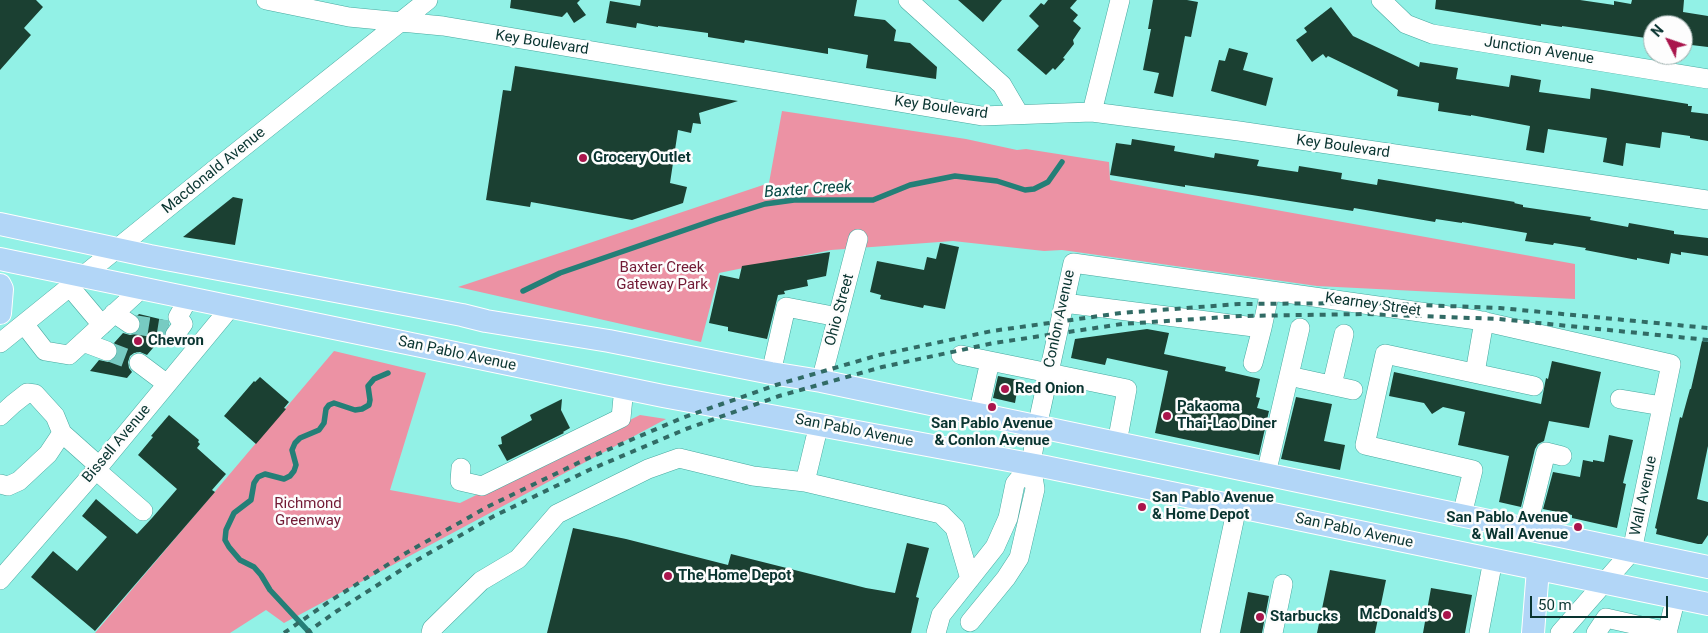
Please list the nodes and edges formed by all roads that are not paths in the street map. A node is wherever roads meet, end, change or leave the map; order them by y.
1 (266, 0) edge
2 (428, 0) edge
3 (908, 0) edge
4 (1120, 0) edge
5 (1382, 0) edge
6 (402, 21) junction
7 (1708, 79) edge
8 (1092, 112) junction
9 (1019, 114) junction
10 (1708, 200) edge
11 (0, 224) edge
12 (858, 240) dead end
13 (117, 249) junction
14 (0, 259) edge
15 (1073, 263) joint
16 (77, 282) junction
17 (0, 286) edge
18 (141, 288) junction
19 (1270, 291) junction
20 (188, 299) junction
21 (1064, 302) junction
22 (230, 308) junction
23 (0, 313) edge
24 (838, 317) junction
25 (108, 319) junction
26 (1484, 321) junction
27 (24, 324) junction
28 (130, 324) tunnel mouth
29 (1262, 328) junction
30 (1300, 328) dead end
31 (1344, 334) dead end
32 (84, 342) junction
33 (0, 343) edge
34 (196, 349) junction
35 (107, 351) tunnel mouth
36 (961, 355) dead end
37 (990, 361) junction
38 (140, 363) tunnel mouth
39 (1253, 363) dead end
40 (1671, 364) joint
41 (771, 373) junction
42 (1049, 373) junction
43 (1475, 373) junction
44 (1289, 376) junction
45 (821, 381) junction
46 (167, 384) junction
47 (1332, 385) junction
48 (1534, 386) dead end
49 (624, 387) junction
50 (1353, 390) dead end
51 (1620, 399) dead end
52 (1662, 406) junction
53 (978, 414) junction
54 (0, 416) edge
55 (819, 424) junction
56 (1037, 427) junction
57 (62, 433) junction
58 (1117, 443) junction
59 (1562, 456) dead end
60 (1031, 464) junction
61 (97, 468) junction
62 (461, 468) dead end
63 (1266, 474) junction
64 (805, 482) junction
65 (0, 484) edge
66 (1237, 506) junction
67 (143, 511) dead end
68 (1462, 516) junction
69 (1527, 529) junction
70 (1632, 551) junction
71 (1494, 560) junction
72 (1708, 567) edge
73 (1538, 569) junction
74 (970, 579) junction
75 (1, 580) edge
76 (1604, 582) junction
77 (1283, 584) dead end
78 (1676, 597) junction
79 (1708, 604) edge
80 (970, 622) dead end
81 (938, 624) edge
82 (1668, 632) edge
83 (431, 633) edge
84 (1210, 633) edge
85 (1273, 633) edge
86 (1479, 633) edge
87 (1533, 633) edge
88 (1560, 633) edge
89 (1596, 633) edge

1 - 6 street, Key Boulevard
2 - 6 street, Macdonald Avenue
3 - 9 street
4 - 8 street
5 - 7 street, Junction Avenue
6 - 9 street, Key Boulevard
6 - 13 street, Macdonald Avenue
8 - 9 street, Key Boulevard
8 - 10 street, Key Boulevard
11 - 13 main road
12 - 24 street, Ohio Street
13 - 16 street, Macdonald Avenue
13 - 41 main road
14 - 16 main road, San Pablo Avenue
15 - 19 street, Kearney Street
15 - 21 street, Conlon Avenue
16 - 18 main road, San Pablo Avenue
16 - 25 street
16 - 27 street, Macdonald Avenue
17 - 23 main road
18 - 20 main road, San Pablo Avenue
18 - 25 street
19 - 26 street, Kearney Street
19 - 29 street
20 - 22 main road, San Pablo Avenue
20 - 34 street
21 - 29 street
21 - 42 street, Conlon Avenue
22 - 34 street, Bissell Avenue
22 - 49 main road, San Pablo Avenue
24 - 41 street
24 - 45 street, Ohio Street
25 - 28 street
25 - 32 street
26 - 40 street, Kearney Street
26 - 43 street
27 - 32 street
27 - 33 street, Macdonald Avenue
29 - 39 street
30 - 44 street
31 - 47 street
32 - 35 street
34 - 46 street, Bissell Avenue
36 - 37 street
37 - 42 street
37 - 53 street
38 - 46 street
40 - 52 street, Wall Avenue
41 - 45 main road
42 - 56 street, Conlon Avenue
42 - 58 street
43 - 48 street
43 - 68 street
44 - 47 street
44 - 63 street
45 - 53 main road
46 - 61 street, Bissell Avenue
47 - 50 street
49 - 55 main road, San Pablo Avenue
49 - 62 street
51 - 52 street
52 - 70 street, Wall Avenue
53 - 56 main road
54 - 57 street
55 - 60 main road, San Pablo Avenue
55 - 64 street
56 - 58 main road
56 - 60 street, Conlon Avenue
57 - 61 street
57 - 65 street
58 - 63 main road
59 - 69 street
60 - 66 main road, San Pablo Avenue
60 - 74 street
60 - 80 street
61 - 67 street
61 - 75 street, Bissell Avenue
63 - 68 main road
64 - 74 street
64 - 83 street
66 - 71 main road, San Pablo Avenue
66 - 84 street
68 - 69 main road
69 - 70 main road
70 - 72 main road
70 - 76 street, Wall Avenue
71 - 73 main road, San Pablo Avenue
71 - 86 street
73 - 76 main road, San Pablo Avenue
73 - 87 main road
74 - 81 street
76 - 78 main road, San Pablo Avenue
76 - 88 street, Wall Avenue
77 - 85 street
78 - 79 main road, San Pablo Avenue
78 - 82 street
82 - 89 street

